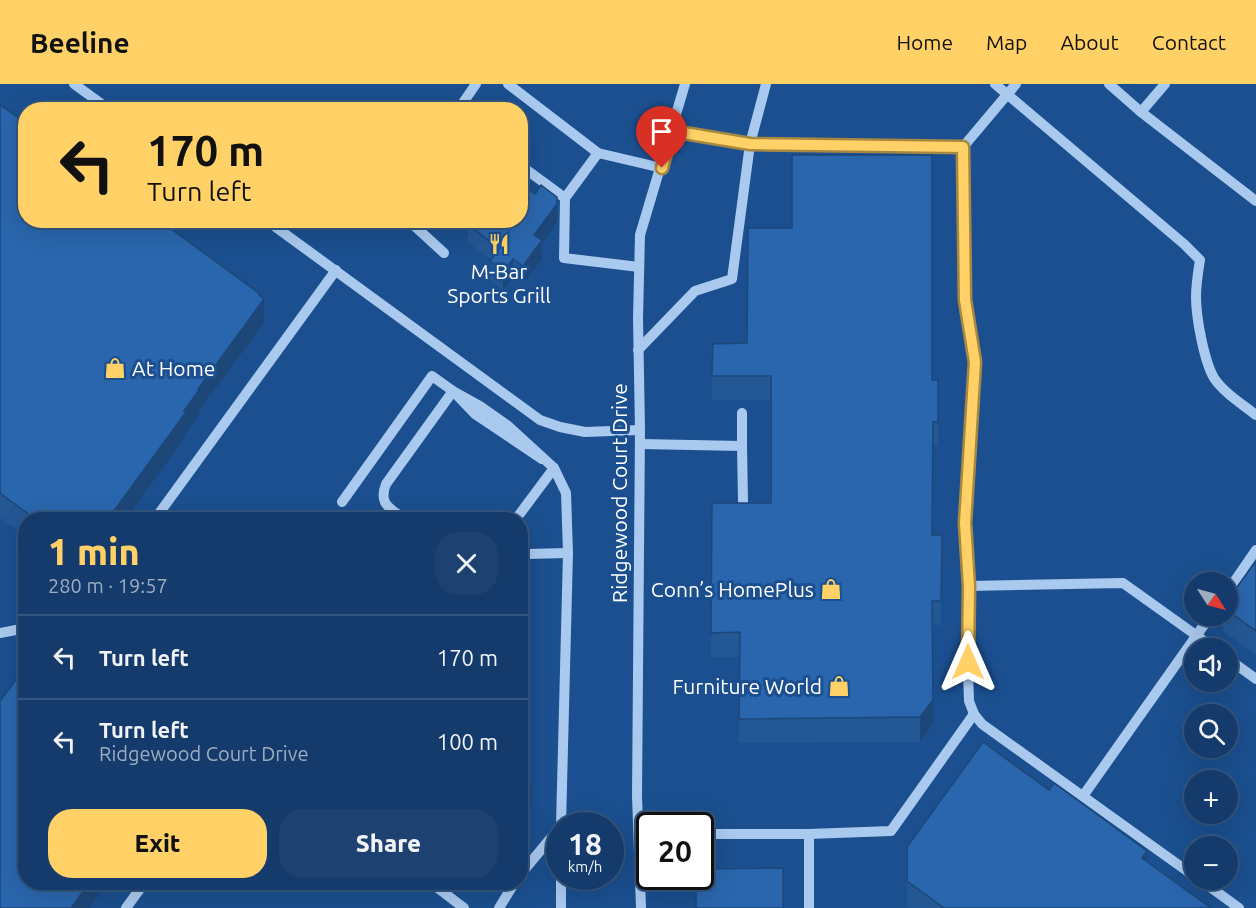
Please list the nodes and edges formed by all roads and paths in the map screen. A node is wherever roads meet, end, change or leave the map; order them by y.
1 (74, 84) edge
2 (476, 84) edge
3 (508, 84) edge
4 (673, 84) edge
5 (766, 84) edge
6 (995, 84) edge
7 (1016, 84) edge
8 (1109, 84) edge
9 (1165, 84) edge
10 (685, 86) edge
11 (1007, 95) junction
12 (99, 102) edge
13 (464, 102) edge
14 (1142, 112) junction
15 (672, 131) junction
16 (750, 144) junction
17 (963, 147) junction
18 (598, 153) junction
19 (662, 168) junction
20 (528, 171) edge
21 (565, 198) junction
22 (1256, 201) edge
23 (277, 228) edge
24 (417, 228) edge
25 (444, 253) dead end
26 (639, 267) junction
27 (336, 270) junction
28 (638, 350) junction
29 (453, 391) junction
30 (742, 413) dead end
31 (1256, 415) edge
32 (640, 430) junction
33 (640, 444) junction
34 (742, 446) junction
35 (554, 468) junction
36 (342, 502) dead end
37 (743, 502) edge
38 (160, 512) edge
39 (395, 512) edge
40 (521, 512) edge
41 (1256, 550) edge
42 (568, 553) junction
43 (528, 554) edge
44 (1238, 576) edge
45 (969, 586) junction
46 (1203, 626) edge
47 (18, 630) edge
48 (0, 633) edge
49 (1197, 635) junction
50 (1201, 638) edge
51 (1238, 666) edge
52 (1256, 679) edge
53 (974, 714) junction
54 (1083, 796) junction
55 (560, 812) edge
56 (644, 812) edge
57 (714, 834) edge
58 (809, 834) junction
59 (546, 843) edge
60 (528, 865) edge
61 (1184, 869) edge
62 (139, 890) edge
63 (440, 890) edge
64 (510, 890) edge
65 (561, 890) edge
66 (642, 890) edge
67 (1214, 890) edge
68 (126, 908) edge
69 (464, 908) edge
70 (499, 908) edge
71 (561, 908) edge
72 (641, 908) edge
73 (809, 908) edge
74 (1239, 908) edge

1 - 12 street
2 - 13 street
3 - 18 street
4 - 10 street
5 - 16 street
6 - 11 street
7 - 11 street
8 - 14 street
9 - 14 street
10 - 15 street, Ridgewood Court Drive
11 - 17 street
11 - 31 street
14 - 22 street
15 - 16 street
15 - 19 street, Ridgewood Court Drive
16 - 17 street
16 - 28 street
17 - 45 street
18 - 19 street
18 - 21 street
19 - 26 street, Ridgewood Court Drive
20 - 21 street
21 - 26 street
23 - 27 street
24 - 25 street
26 - 28 street, Ridgewood Court Drive
27 - 32 street
27 - 38 street
28 - 32 street, Ridgewood Court Drive
29 - 35 street
29 - 36 street
29 - 39 street
30 - 34 street
32 - 33 street, Ridgewood Court Drive
33 - 34 street
33 - 56 street, Ridgewood Court Drive
34 - 37 street
35 - 40 street
35 - 42 street
41 - 44 street
42 - 43 street
42 - 55 street
45 - 49 street
45 - 53 street
46 - 49 street
47 - 48 street
49 - 50 street
49 - 54 street
51 - 52 street
53 - 54 street
53 - 58 street
54 - 61 street
57 - 58 street
58 - 73 street
59 - 60 street
62 - 68 street
63 - 69 street
64 - 70 street
65 - 71 street
66 - 72 street, Ridgewood Court Drive
67 - 74 street

